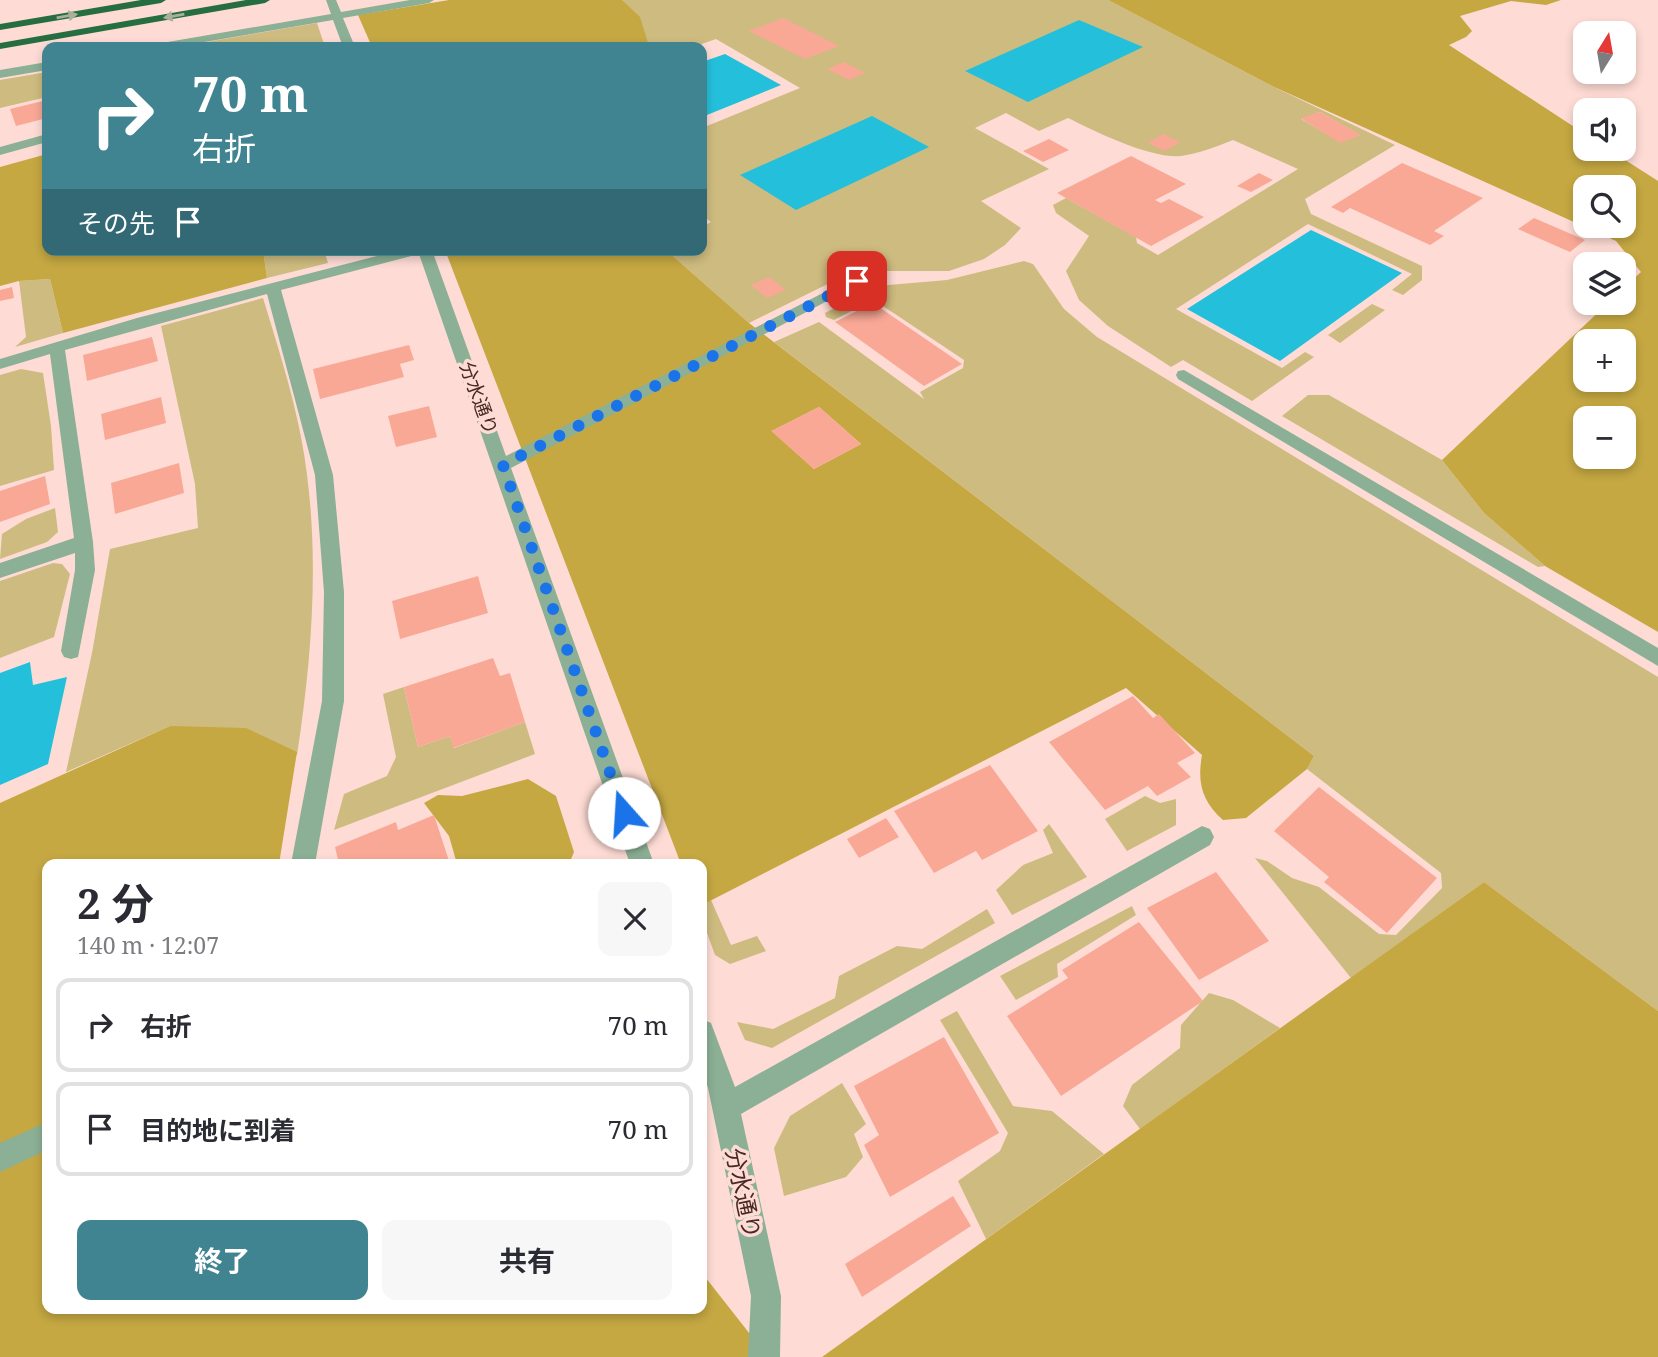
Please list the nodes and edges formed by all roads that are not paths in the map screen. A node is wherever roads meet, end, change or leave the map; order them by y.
1 (161, 0) edge
2 (265, 0) edge
3 (331, 0) edge
4 (429, 0) edge
5 (337, 16) junction
6 (0, 27) edge
7 (185, 42) edge
8 (347, 42) edge
9 (0, 46) edge
10 (42, 67) edge
11 (0, 74) edge
12 (42, 139) edge
13 (0, 151) edge
14 (395, 256) edge
15 (427, 256) edge
16 (857, 281) dead end
17 (273, 288) junction
18 (57, 347) junction
19 (0, 364) edge
20 (1184, 375) dead end
21 (503, 465) junction
22 (84, 542) junction
23 (0, 571) edge
24 (71, 651) dead end
25 (1658, 658) edge
26 (1202, 837) dead end
27 (304, 859) edge
28 (638, 859) edge
29 (707, 1048) edge
30 (726, 1107) junction
31 (42, 1138) edge
32 (0, 1158) edge
33 (764, 1357) edge

6 -> 1 highway
2 -> 9 highway
3 - 5 street
4 - 5 street
5 - 7 street
5 - 8 street
10 - 11 street
12 - 13 street
14 - 17 street
15 - 21 street, 分水通り
16 - 21 street
17 - 18 street
17 - 27 street
18 - 19 street
18 - 22 street
20 - 25 street
21 - 28 street, 分水通り
22 - 23 street
22 - 24 street
26 - 30 street
29 - 30 street, 分水通り
30 - 33 street, 分水通り
31 - 32 street

